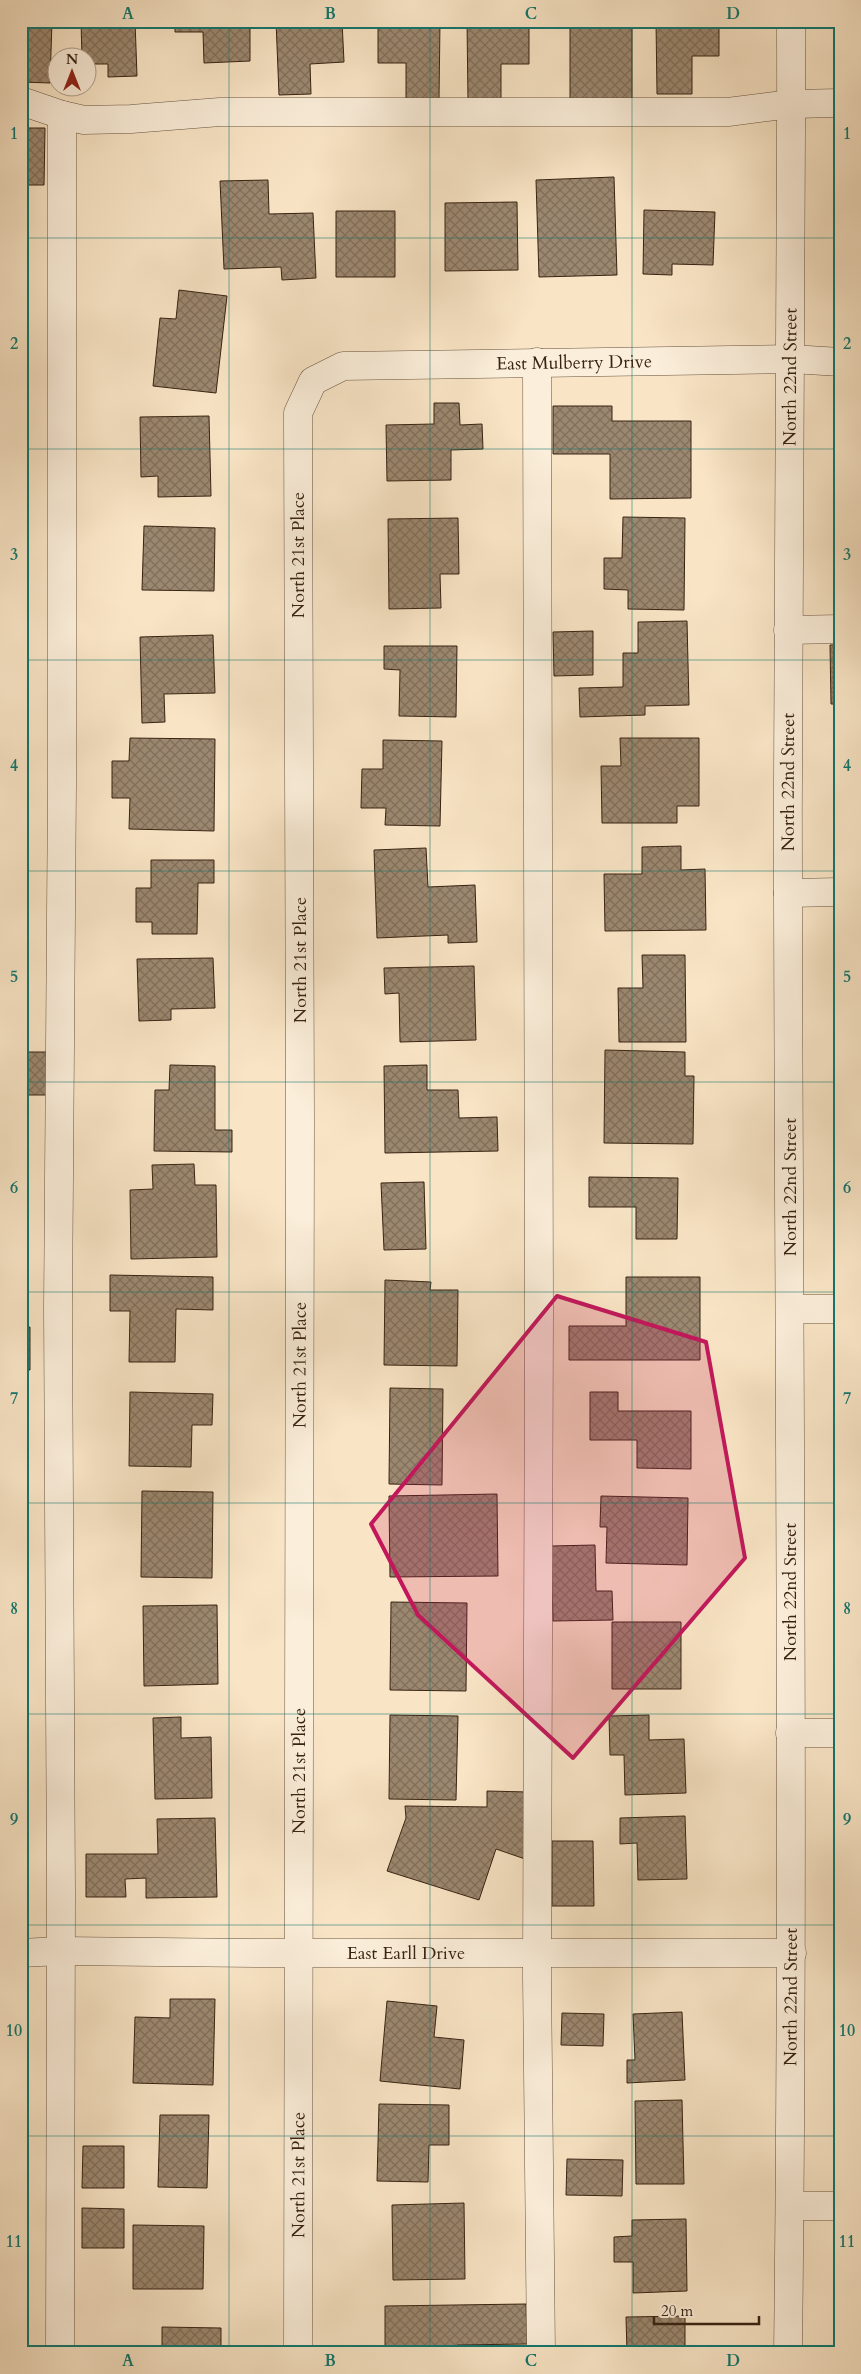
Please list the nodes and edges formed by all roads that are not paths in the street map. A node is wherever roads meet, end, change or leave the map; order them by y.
1 (791, 21) edge
2 (21, 101) edge
3 (840, 103) edge
4 (791, 104) junction
5 (62, 115) junction
6 (792, 359) junction
7 (536, 362) junction
8 (840, 362) edge
9 (313, 381) joint
10 (840, 629) edge
11 (788, 630) junction
12 (840, 892) edge
13 (788, 893) junction
14 (840, 1309) edge
15 (790, 1310) junction
16 (790, 1733) junction
17 (840, 1733) edge
18 (60, 1950) junction
19 (21, 1953) edge
20 (300, 1953) junction
21 (537, 1953) junction
22 (792, 1953) junction
23 (790, 2206) junction
24 (840, 2206) edge
25 (60, 2353) edge
26 (298, 2353) edge
27 (541, 2353) edge
28 (788, 2353) edge

1 - 4 street, North 22nd Street
2 - 5 street
3 - 4 street
4 - 5 street
4 - 6 street, North 22nd Street
5 - 18 street
6 - 7 street, East Mulberry Drive
6 - 8 street, East Mulberry Drive
6 - 11 street, North 22nd Street
7 - 9 street, East Mulberry Drive
7 - 21 street
9 - 20 street, North 21st Place
10 - 11 street
11 - 13 street, North 22nd Street
12 - 13 street
13 - 15 street, North 22nd Street
14 - 15 street
15 - 16 street, North 22nd Street
16 - 17 street
16 - 22 street, North 22nd Street
18 - 19 street, East Earll Drive
18 - 20 street, East Earll Drive
18 - 25 street
20 - 21 street, East Earll Drive
20 - 26 street, North 21st Place
21 - 22 street, East Earll Drive
21 - 27 street
22 - 23 street, North 22nd Street
23 - 24 street
23 - 28 street, North 22nd Street

